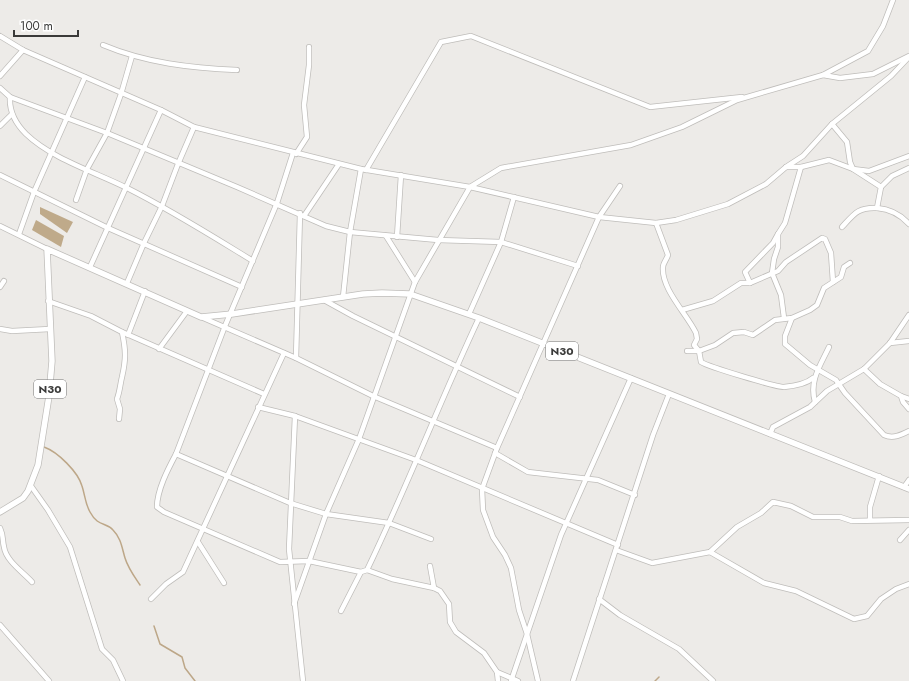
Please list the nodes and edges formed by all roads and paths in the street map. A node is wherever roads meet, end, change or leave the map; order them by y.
1 (893, 0) edge
2 (0, 36) edge
3 (103, 45) dead end
4 (309, 47) dead end
5 (23, 50) junction
6 (132, 56) junction
7 (909, 57) edge
8 (237, 70) dead end
9 (823, 75) junction
10 (0, 76) edge
11 (85, 77) junction
12 (0, 88) edge
13 (121, 94) junction
14 (751, 96) junction
15 (10, 97) junction
16 (162, 110) junction
17 (12, 114) junction
18 (67, 119) junction
19 (832, 124) junction
20 (0, 126) edge
21 (194, 127) junction
22 (107, 133) junction
23 (143, 149) junction
24 (51, 153) junction
25 (294, 154) junction
26 (909, 156) edge
27 (178, 164) junction
28 (339, 164) junction
29 (786, 167) junction
30 (801, 168) junction
31 (909, 168) edge
32 (87, 169) junction
33 (853, 169) junction
34 (364, 170) junction
35 (0, 175) edge
36 (401, 175) junction
37 (620, 186) dead end
38 (470, 187) junction
39 (881, 187) junction
40 (127, 189) junction
41 (34, 192) junction
42 (514, 197) junction
43 (76, 200) dead end
44 (277, 203) junction
45 (162, 206) junction
46 (877, 208) junction
47 (302, 214) junction
48 (599, 216) junction
49 (656, 223) junction
50 (909, 224) edge
51 (0, 226) edge
52 (842, 227) dead end
53 (108, 228) junction
54 (350, 232) junction
55 (18, 234) junction
56 (778, 234) junction
57 (386, 236) junction
58 (397, 237) junction
59 (438, 240) junction
60 (501, 242) junction
61 (144, 243) junction
62 (47, 248) junction
63 (253, 261) junction
64 (850, 263) dead end
65 (578, 266) junction
66 (90, 267) junction
67 (772, 273) junction
68 (4, 281) dead end
69 (415, 282) junction
70 (833, 282) junction
71 (127, 283) junction
72 (750, 283) junction
73 (0, 287) edge
74 (242, 287) junction
75 (145, 291) junction
76 (410, 294) junction
77 (343, 297) junction
78 (324, 300) junction
79 (48, 301) junction
80 (297, 304) junction
81 (682, 310) junction
82 (187, 311) junction
83 (232, 314) junction
84 (469, 314) junction
85 (909, 315) edge
86 (202, 317) junction
87 (479, 318) junction
88 (784, 318) junction
89 (792, 318) junction
90 (226, 326) junction
91 (0, 329) edge
92 (50, 329) junction
93 (122, 332) junction
94 (128, 335) junction
95 (396, 337) junction
96 (909, 341) edge
97 (890, 343) junction
98 (544, 345) junction
99 (829, 347) dead end
100 (159, 349) junction
101 (687, 351) dead end
102 (699, 351) junction
103 (284, 353) junction
104 (296, 358) junction
105 (456, 366) junction
106 (819, 368) junction
107 (864, 369) junction
108 (209, 370) junction
109 (631, 378) junction
110 (813, 378) junction
111 (841, 384) junction
112 (264, 394) junction
113 (669, 394) junction
114 (373, 396) junction
115 (901, 396) junction
116 (520, 397) junction
117 (909, 399) edge
118 (815, 402) junction
119 (258, 407) junction
120 (909, 409) edge
121 (295, 416) junction
122 (119, 419) dead end
123 (432, 420) junction
124 (909, 431) edge
125 (770, 434) junction
126 (359, 438) junction
127 (496, 451) junction
128 (176, 454) junction
129 (416, 460) junction
130 (879, 476) junction
131 (226, 477) junction
132 (586, 479) junction
133 (909, 480) edge
134 (31, 486) junction
135 (907, 488) edge
136 (482, 489) junction
137 (635, 495) junction
138 (290, 503) junction
139 (0, 512) edge
140 (326, 514) junction
141 (870, 520) junction
142 (909, 520) edge
143 (389, 523) junction
144 (568, 523) junction
145 (0, 528) edge
146 (203, 529) junction
147 (909, 530) edge
148 (431, 539) dead end
149 (900, 540) dead end
150 (198, 542) junction
151 (617, 548) junction
152 (710, 552) junction
153 (310, 560) junction
154 (289, 563) junction
155 (430, 566) dead end
156 (367, 570) junction
157 (361, 572) junction
158 (32, 582) dead end
159 (224, 583) dead end
160 (909, 584) edge
161 (434, 588) junction
162 (151, 599) dead end
163 (599, 599) junction
164 (294, 604) junction
165 (341, 611) dead end
166 (0, 625) edge
167 (527, 634) junction
168 (497, 672) junction
169 (511, 680) edge
170 (49, 681) edge
171 (123, 681) edge
172 (303, 681) edge
173 (498, 681) edge
174 (518, 681) edge
175 (538, 681) edge
176 (573, 681) edge
177 (713, 681) edge

1 - 9 street
2 - 5 street
3 - 6 street
4 - 25 street
5 - 10 street
5 - 11 street
6 - 8 street
6 - 13 street
7 - 9 street
7 - 19 street
9 - 14 street
11 - 13 street
11 - 18 street
12 - 15 street
13 - 16 street
13 - 22 street
14 - 34 street
14 - 38 street
15 - 17 street
15 - 18 street
16 - 21 street
16 - 23 street
17 - 20 street
17 - 24 street
18 - 22 street
18 - 24 street
19 - 29 street
19 - 33 street
21 - 25 street
21 - 27 street
22 - 23 street
22 - 32 street
23 - 27 street
23 - 40 street
24 - 32 street
24 - 41 street
25 - 28 street
25 - 44 street
26 - 33 street
27 - 44 street
27 - 45 street
28 - 34 street
28 - 47 street
29 - 30 street
29 - 49 street
30 - 33 street
30 - 56 street
31 - 39 street
32 - 40 street
32 - 43 street
33 - 39 street
34 - 36 street
34 - 54 street
35 - 41 street
36 - 38 street
36 - 58 street
37 - 48 street
38 - 42 street
38 - 59 street
39 - 46 street
40 - 45 street
40 - 53 street
41 - 53 street
41 - 55 street
42 - 48 street
42 - 60 street
44 - 47 street
44 - 63 street
45 - 61 street
45 - 63 street
46 - 50 street
46 - 52 street
47 - 54 street
47 - 80 street
48 - 49 street
48 - 65 street
49 - 81 street
51 - 55 street
53 - 61 street
53 - 66 street
54 - 57 street
54 - 77 street
55 - 62 street
56 - 67 street
56 - 72 street
57 - 58 street
57 - 69 street
58 - 59 street
59 - 60 street
59 - 69 street
60 - 65 street
60 - 84 street
61 - 71 street
61 - 74 street
62 - 66 main road, N30
62 - 79 main road, N30
63 - 74 street
64 - 70 street
65 - 98 street
66 - 71 main road, N30
67 - 70 street
67 - 72 street
67 - 88 street
68 - 73 street
69 - 76 street
70 - 89 street
71 - 75 main road, N30
72 - 81 street
74 - 83 street
75 - 82 main road, N30
75 - 94 street
76 - 77 main road, N30
76 - 84 main road, N30
76 - 95 street
77 - 78 main road, N30
78 - 80 main road, N30
78 - 95 street
79 - 92 main road, N30
79 - 93 street
80 - 83 main road, N30
80 - 104 street
81 - 102 street
82 - 86 main road, N30
82 - 100 street
83 - 86 main road, N30
83 - 90 street
84 - 87 main road, N30
85 - 97 street
86 - 90 street
87 - 98 main road, N30
87 - 105 street
88 - 89 street
88 - 102 street
89 - 106 street
90 - 103 street
90 - 108 street
91 - 92 street
92 - 134 main road, N30
93 - 94 street
93 - 122 street
94 - 100 street
95 - 105 street
95 - 114 street
96 - 97 street
97 - 107 street
98 - 109 main road, N30
98 - 116 street
99 - 106 street
100 - 108 street
101 - 102 street
102 - 110 street
103 - 104 street
103 - 112 street
104 - 114 street
105 - 116 street
105 - 123 street
106 - 110 street
106 - 111 street
107 - 111 street
107 - 115 street
108 - 112 street
108 - 128 street
109 - 113 main road, N30
109 - 132 street
110 - 118 street
111 - 118 street
111 - 124 street
112 - 119 street
113 - 125 main road, N30
113 - 137 street
114 - 123 street
114 - 126 street
115 - 117 street
115 - 120 street
116 - 127 street
118 - 125 street
119 - 121 street
119 - 131 street
121 - 126 street
121 - 138 street
123 - 127 street
123 - 129 street
125 - 130 main road, N30
126 - 129 street
126 - 140 street
127 - 132 street
127 - 136 street
128 - 131 street
128 - 146 street
129 - 136 street
129 - 143 street
130 - 135 main road, N30
130 - 141 street
131 - 138 street
131 - 146 street
132 - 137 street
132 - 144 street
133 - 135 street
134 - 139 main road, N30
134 - 171 street
136 - 144 street
136 - 167 street
137 - 151 street
138 - 140 street
138 - 154 street
140 - 143 street
140 - 153 street
141 - 142 street
141 - 152 street
143 - 148 street
143 - 156 street
144 - 151 street
144 - 167 street
145 - 158 street
146 - 150 street
146 - 154 street
147 - 149 street
150 - 159 street
150 - 162 street
151 - 152 street
151 - 163 street
152 - 160 street
153 - 154 street
153 - 157 street
153 - 164 street
154 - 164 street
155 - 161 street
156 - 157 street
156 - 161 street
157 - 165 street
161 - 168 street
163 - 176 street
163 - 177 street
164 - 172 street
166 - 170 street
167 - 169 street
167 - 175 street
168 - 169 street
168 - 173 street
169 - 174 street

